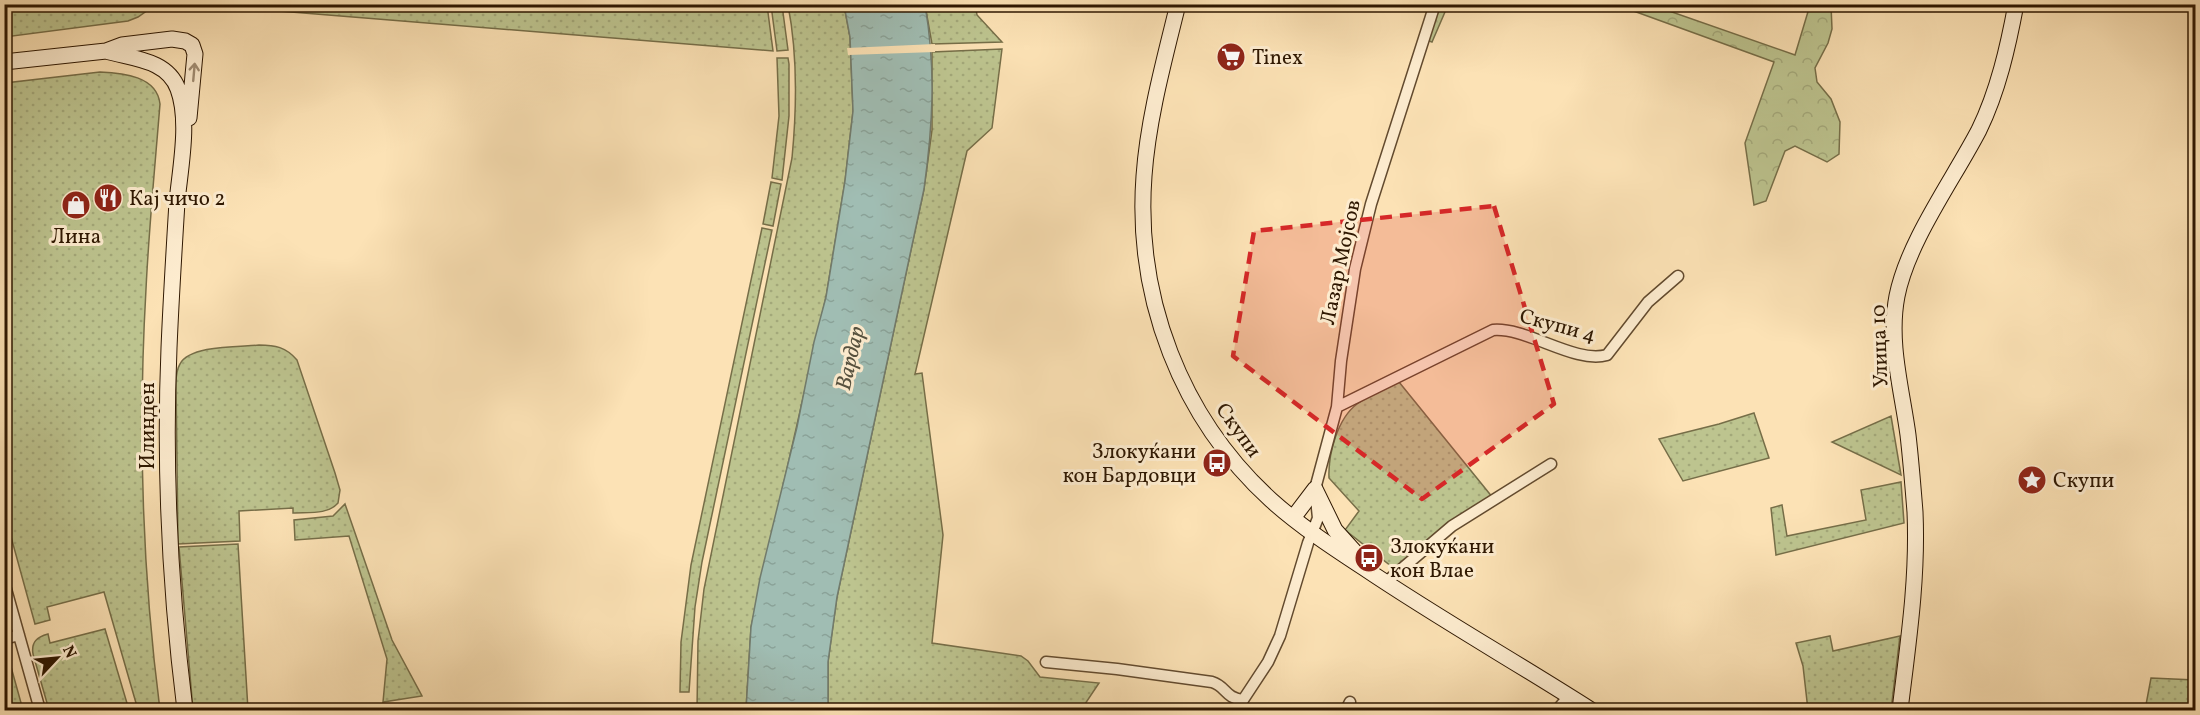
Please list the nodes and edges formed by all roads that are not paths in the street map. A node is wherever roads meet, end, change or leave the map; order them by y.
1 (1178, 4) edge
2 (1435, 4) edge
3 (2016, 4) edge
4 (106, 51) junction
5 (4, 62) edge
6 (183, 141) junction
7 (1678, 276) dead end
8 (1337, 407) junction
9 (1551, 464) dead end
10 (1315, 489) junction
11 (1293, 518) junction
12 (1312, 533) junction
13 (1381, 580) junction
14 (4, 582) edge
15 (19, 635) junction
16 (4, 639) edge
17 (1046, 662) dead end
18 (1569, 696) junction
19 (1243, 700) junction
20 (40, 711) edge
21 (184, 711) edge
22 (1238, 711) edge
23 (1557, 711) edge
24 (1591, 711) edge
25 (1900, 711) edge

1 - 11 street, Скупи
2 - 8 street, Лазар Мојсов
3 - 25 street, Улица 10
4 - 5 street
4 - 6 street, Илинден
6 -> 4 street, Илинден
6 - 21 street, Илинден
7 - 8 street, Cкупи 4
8 - 10 street, Лазар Мојсов
9 - 13 street
10 - 11 street
10 - 12 street, Лазар Мојсов
10 - 13 street
11 - 12 street, Скупи
12 - 13 street, Скупи
12 - 19 street, Лазар Мојсов
13 - 18 street, Скупи
14 - 15 street
15 - 16 street
15 - 20 street
17 - 19 street
18 - 23 street
18 - 24 street, Скупи
19 - 22 street, Лазар Мојсов

